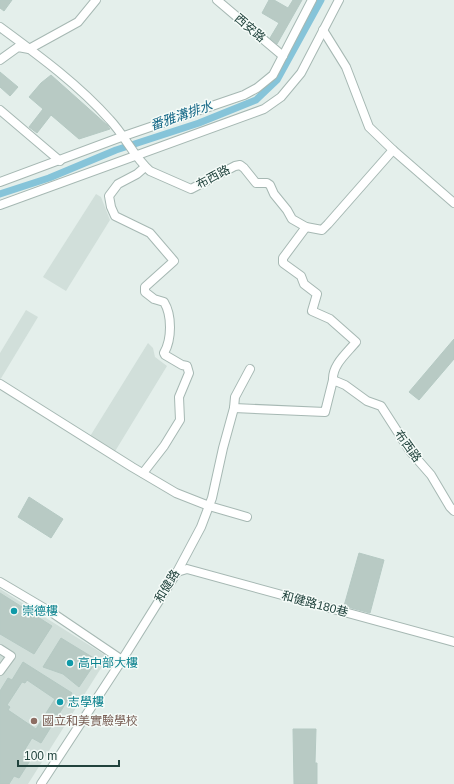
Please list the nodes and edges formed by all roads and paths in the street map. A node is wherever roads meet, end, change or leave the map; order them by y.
1 (96, 0) edge
2 (217, 0) edge
3 (312, 0) edge
4 (339, 0) edge
5 (0, 27) edge
6 (323, 30) junction
7 (30, 48) junction
8 (280, 53) junction
9 (0, 60) edge
10 (0, 110) edge
11 (125, 138) junction
12 (393, 150) junction
13 (136, 154) junction
14 (60, 161) junction
15 (145, 167) junction
16 (0, 182) edge
17 (454, 202) edge
18 (0, 205) edge
19 (306, 227) junction
20 (250, 369) dead end
21 (333, 380) junction
22 (0, 384) edge
23 (234, 408) junction
24 (143, 473) junction
25 (209, 506) junction
26 (454, 511) edge
27 (247, 517) dead end
28 (177, 572) junction
29 (0, 582) edge
30 (454, 642) edge
31 (0, 649) edge
32 (122, 660) junction
33 (0, 671) edge
34 (41, 784) edge

1 - 7 street
2 - 8 street, 西安路
3 - 8 street
4 - 6 street
5 - 7 street
6 - 12 street
6 - 13 street
7 - 9 street
7 - 11 street
8 - 11 street
10 - 14 street
11 - 13 street
11 - 14 street
12 - 17 street
12 - 19 street
13 - 15 street
13 - 18 street
14 - 16 street
15 - 19 street, 布西路
15 - 24 street
19 - 21 street
20 - 23 street, 和健路
21 - 23 street
21 - 26 street, 布西路
22 - 24 street
23 - 25 street, 和健路
24 - 25 street
25 - 27 street
25 - 28 street, 和健路
28 - 30 street, 和健路180巷
28 - 32 street, 和健路
29 - 32 street
31 - 33 street
32 - 34 street, 和健路

